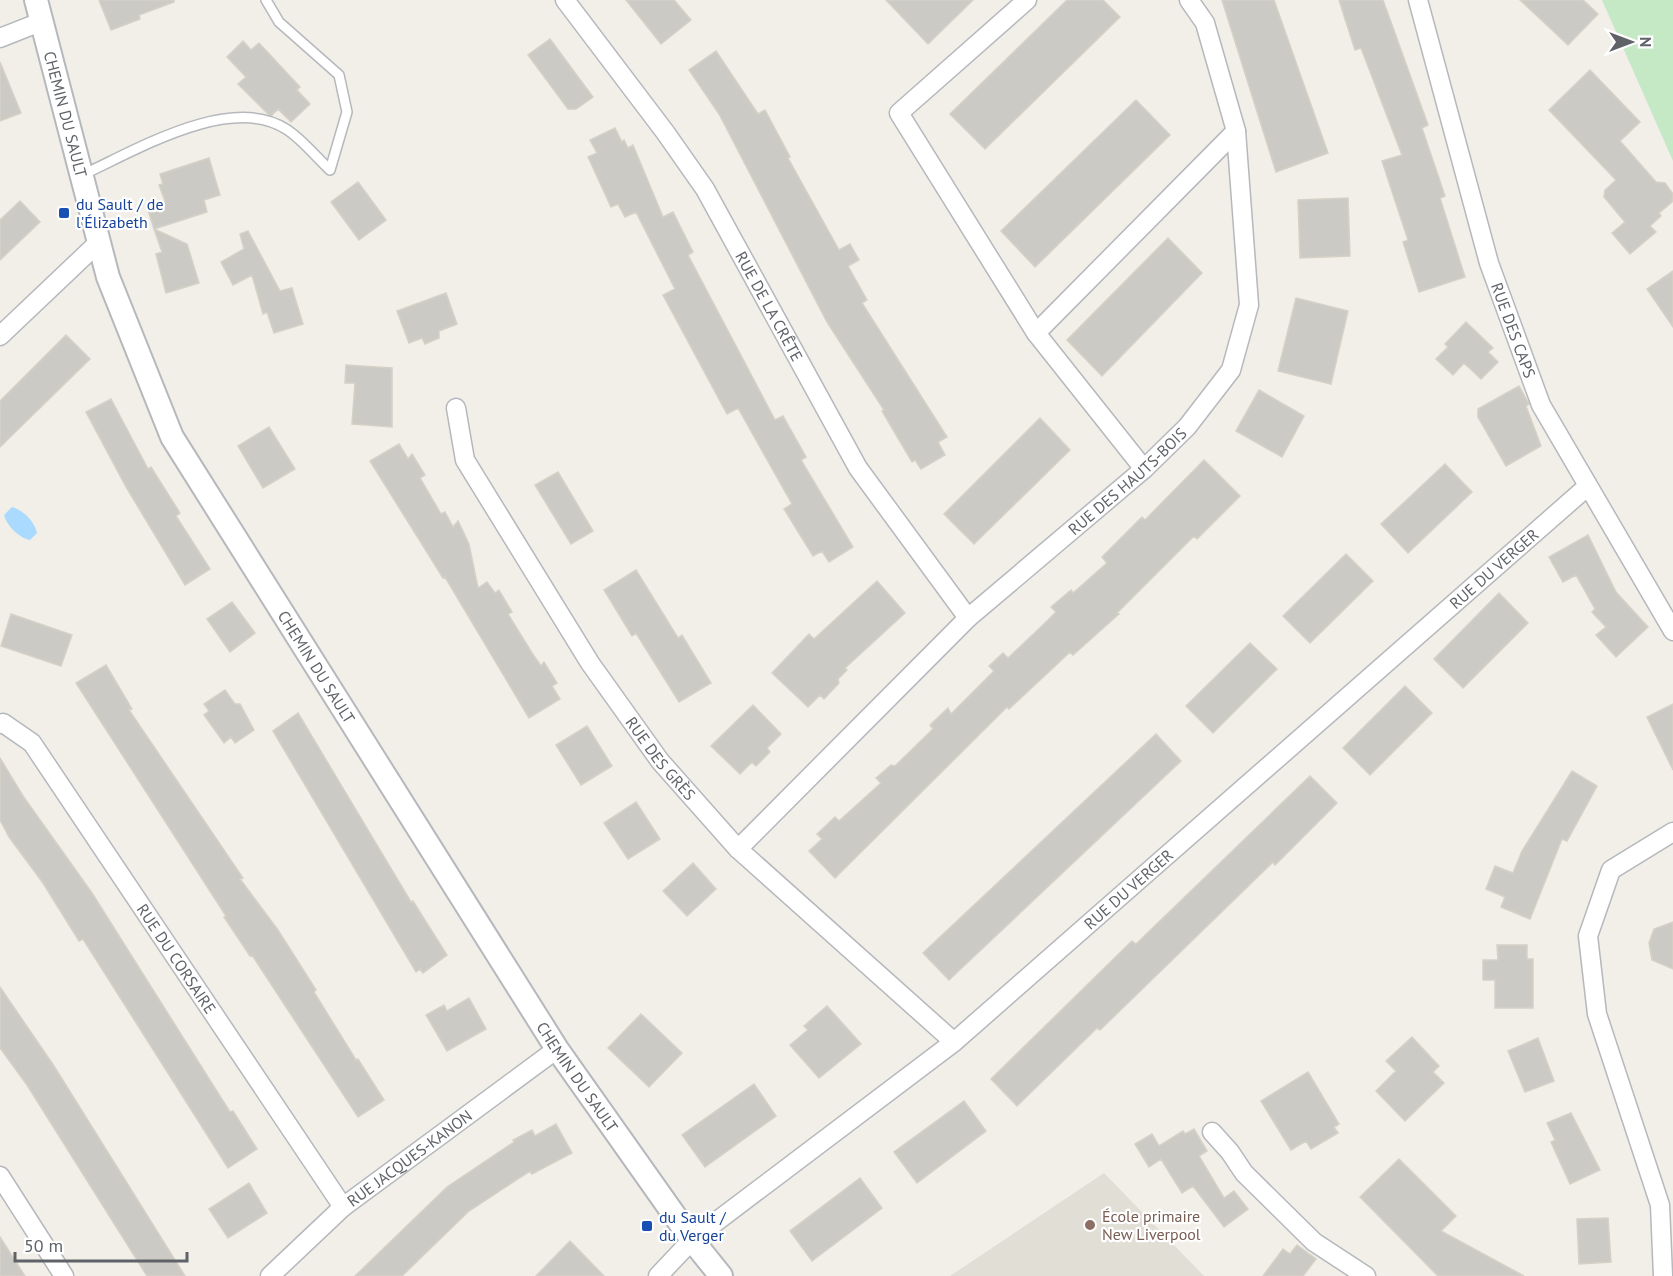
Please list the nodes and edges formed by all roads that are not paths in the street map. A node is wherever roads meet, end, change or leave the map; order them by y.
1 (36, 0) edge
2 (266, 0) edge
3 (565, 0) edge
4 (1027, 0) edge
5 (1189, 0) edge
6 (1418, 0) edge
7 (43, 21) junction
8 (0, 38) edge
9 (1236, 131) junction
10 (82, 175) junction
11 (99, 242) junction
12 (1036, 333) junction
13 (0, 336) edge
14 (456, 408) dead end
15 (1144, 469) junction
16 (1588, 486) junction
17 (968, 618) junction
18 (1673, 632) edge
19 (0, 724) edge
20 (1673, 832) edge
21 (738, 849) junction
22 (954, 1042) junction
23 (557, 1049) junction
24 (1212, 1132) dead end
25 (0, 1176) edge
26 (343, 1207) junction
27 (692, 1240) junction
28 (64, 1276) edge
29 (270, 1276) edge
30 (658, 1276) edge
31 (721, 1276) edge
32 (1366, 1276) edge
33 (1663, 1276) edge

1 - 7 street, CHEMIN DU SAULT
2 - 10 lane
3 - 17 street, RUE DE LA CRÊTE
4 - 12 street
5 - 9 street, RUE DES HAUTS-BOIS
6 - 16 street, RUE DES CAPS
7 - 8 street
7 - 10 street, CHEMIN DU SAULT
9 - 12 street
9 - 15 street, RUE DES HAUTS-BOIS
10 - 11 street, CHEMIN DU SAULT
11 - 13 street
11 - 23 street, CHEMIN DU SAULT
12 - 15 street
14 - 21 street, RUE DES GRÈS
15 - 17 street, RUE DES HAUTS-BOIS
16 - 18 street, RUE DES CAPS
16 - 22 street, RUE DU VERGER
17 - 21 street, RUE DES HAUTS-BOIS
19 - 26 street, RUE DU CORSAIRE
20 - 33 street
21 - 22 street, RUE DES GRÈS
22 - 27 street, RUE DU VERGER
23 - 26 street, RUE JACQUES-KANON
23 - 27 street, CHEMIN DU SAULT
24 - 32 street
25 - 28 street
26 - 29 street, RUE JACQUES-KANON
27 - 30 street, RUE DU VERGER
27 - 31 street, CHEMIN DU SAULT

